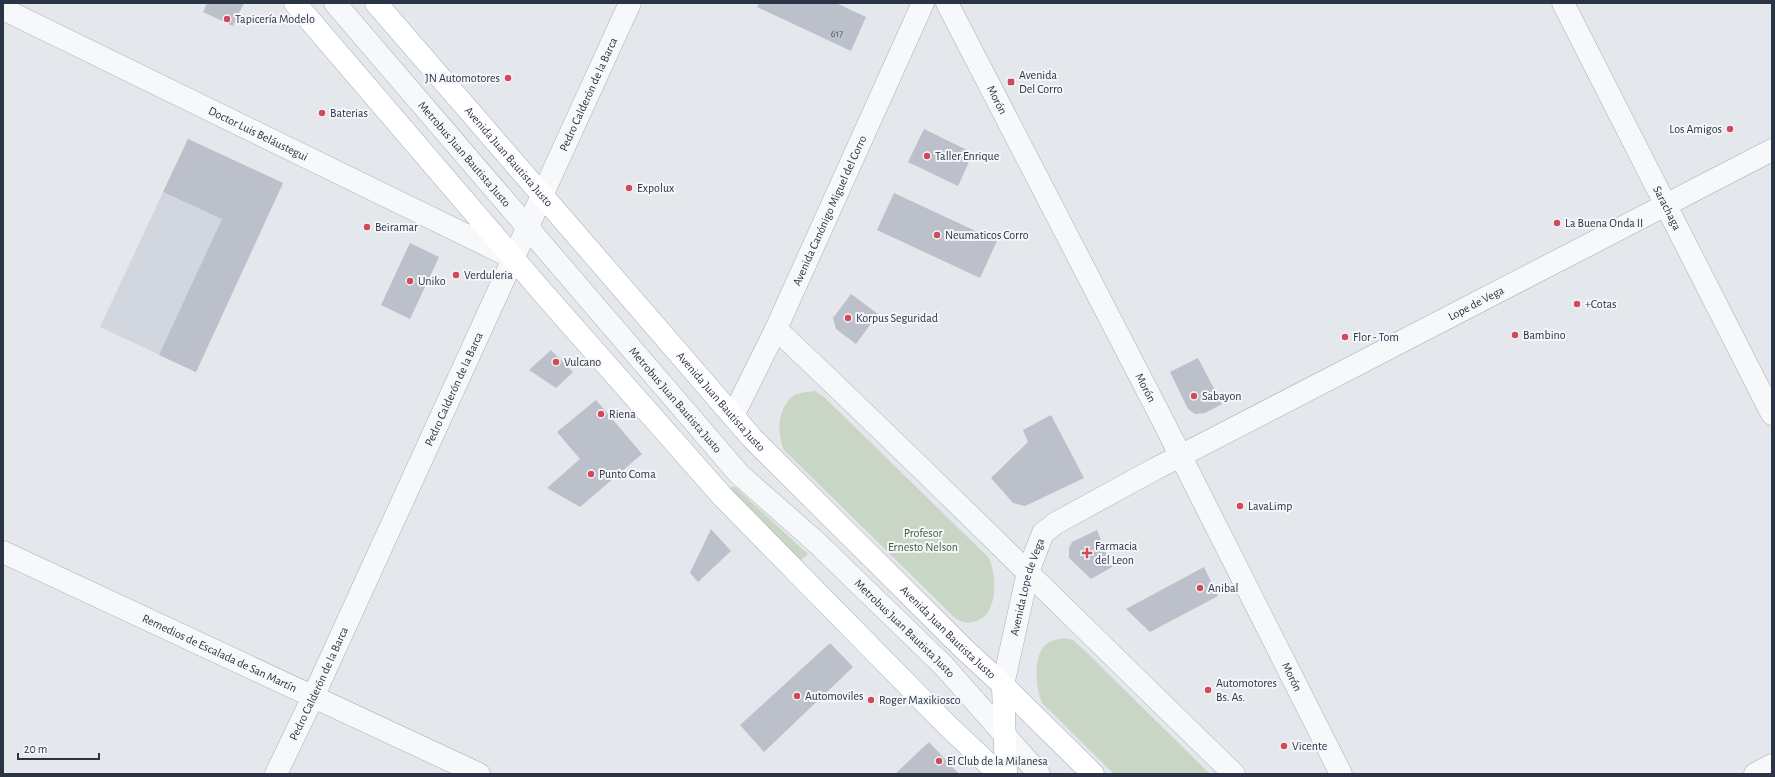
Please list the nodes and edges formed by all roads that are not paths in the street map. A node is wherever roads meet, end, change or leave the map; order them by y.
1 (295, 3) edge
2 (334, 3) edge
3 (376, 3) edge
4 (630, 3) edge
5 (923, 3) edge
6 (947, 3) edge
7 (1564, 3) edge
8 (3, 9) edge
9 (1772, 150) edge
10 (542, 194) junction
11 (1666, 205) junction
12 (528, 226) junction
13 (513, 258) junction
14 (776, 329) junction
15 (1772, 414) edge
16 (733, 416) junction
17 (1180, 456) junction
18 (3, 552) edge
19 (1028, 572) junction
20 (1003, 685) junction
21 (313, 697) junction
22 (1004, 735) junction
23 (1772, 765) edge
24 (276, 774) edge
25 (480, 774) edge
26 (998, 774) edge
27 (1006, 774) edge
28 (1039, 774) edge
29 (1093, 774) edge
30 (1234, 774) edge
31 (1341, 774) edge
32 (1755, 774) edge

1 - 13 main road
2 - 12 street, Metrobus Juan Bautista Justo
3 - 10 main road, Avenida Juan Bautista Justo
4 - 10 street, Pedro Calderón de la Barca
5 - 14 street, Avenida Canónigo Miguel del Corro
6 - 17 street, Morón
7 - 11 street, Sarachaga
8 - 13 street, Doctor Luis Beláustegui
9 - 11 street, Lope de Vega
10 - 12 street, Pedro Calderón de la Barca
10 - 16 main road, Avenida Juan Bautista Justo
11 - 15 street, Sarachaga
11 - 17 street, Lope de Vega
12 - 13 street, Pedro Calderón de la Barca
12 - 22 street, Metrobus Juan Bautista Justo
13 - 21 street, Pedro Calderón de la Barca
13 - 26 main road
14 - 16 street, Avenida Canónigo Miguel del Corro
14 - 19 street
16 - 20 main road, Avenida Juan Bautista Justo
17 - 19 street, Avenida Lope de Vega
17 - 31 street, Morón
18 - 21 street, Remedios de Escalada de San Martín
19 - 20 street, Avenida Lope de Vega
19 - 30 street
20 - 22 main road, Avenida Lope de Vega
20 - 29 main road, Avenida Juan Bautista Justo
21 - 24 street, Pedro Calderón de la Barca
21 - 25 street, Remedios de Escalada de San Martín
22 - 27 main road, Avenida Lope de Vega
22 - 28 street, Metrobus Juan Bautista Justo
23 - 32 street

